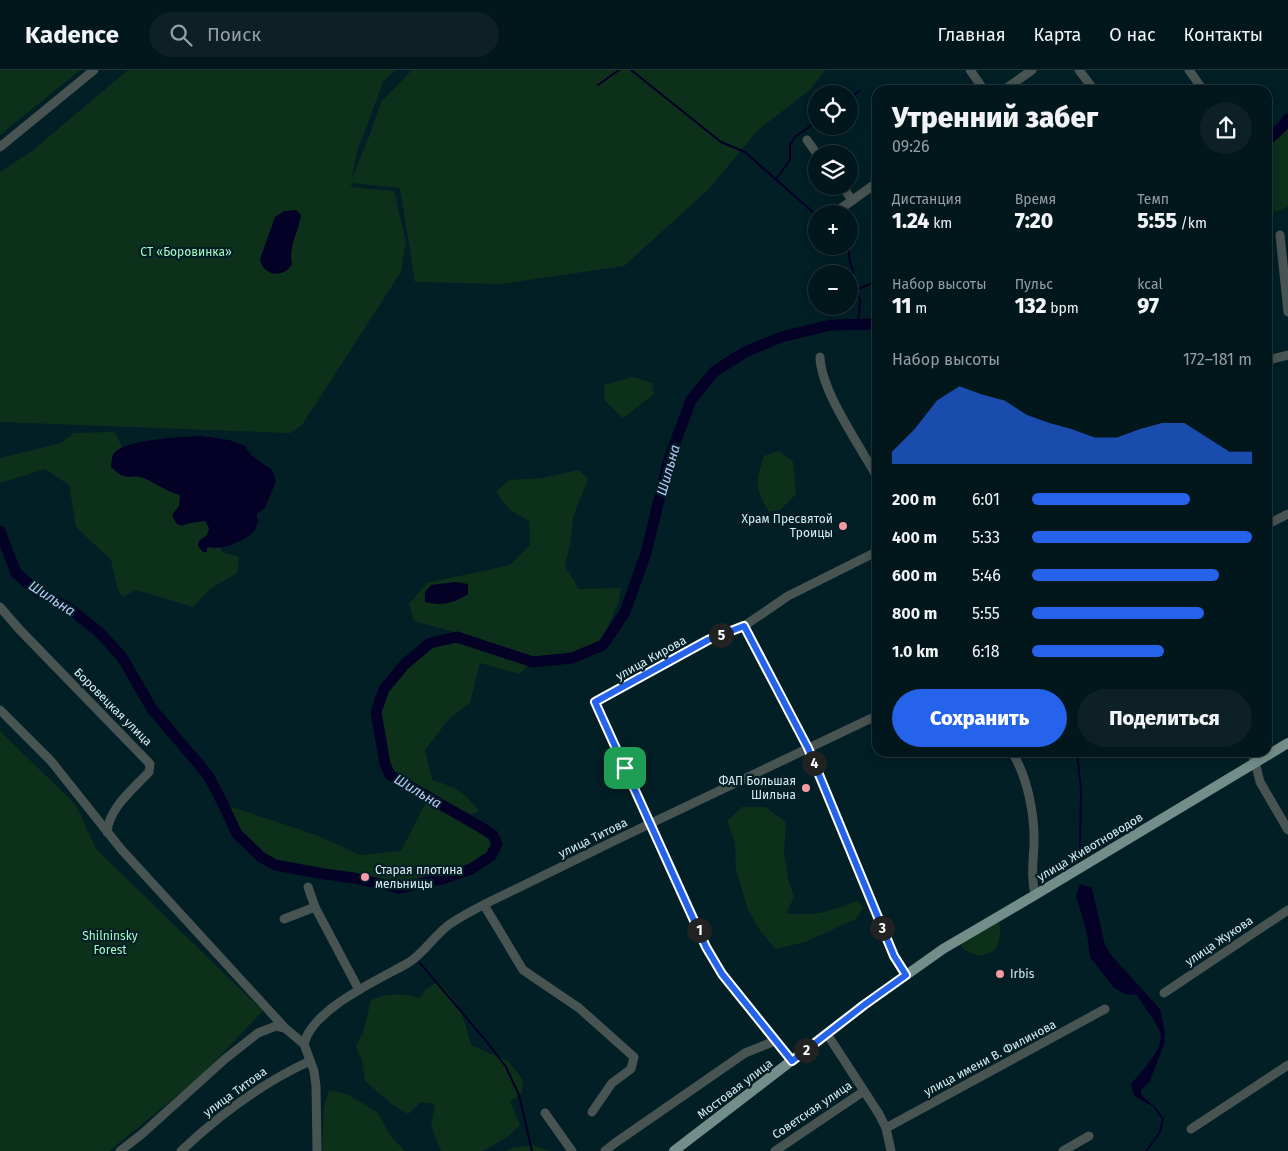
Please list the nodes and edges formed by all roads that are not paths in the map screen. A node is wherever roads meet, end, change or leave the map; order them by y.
1 (94, 70) edge
2 (970, 70) edge
3 (1032, 70) edge
4 (1079, 70) edge
5 (1188, 70) edge
6 (980, 85) edge
7 (1011, 85) edge
8 (1090, 85) edge
9 (1200, 85) edge
10 (807, 140) dead end
11 (811, 145) edge
12 (0, 147) edge
13 (872, 186) edge
14 (848, 195) edge
15 (852, 200) junction
16 (846, 205) edge
17 (1280, 235) dead end
18 (1288, 312) edge
19 (1288, 355) edge
20 (820, 357) dead end
21 (1272, 359) edge
22 (872, 468) edge
23 (1288, 514) edge
24 (1272, 522) edge
25 (872, 554) edge
26 (0, 608) edge
27 (744, 626) junction
28 (0, 710) edge
29 (872, 718) edge
30 (1288, 743) edge
31 (808, 748) junction
32 (1272, 749) edge
33 (1014, 757) edge
34 (1253, 757) edge
35 (651, 824) junction
36 (1288, 830) edge
37 (107, 832) junction
38 (308, 887) dead end
39 (1035, 895) junction
40 (484, 905) junction
41 (315, 907) junction
42 (1288, 910) edge
43 (284, 919) dead end
44 (906, 975) junction
45 (359, 990) junction
46 (1164, 993) dead end
47 (1105, 1010) dead end
48 (285, 1028) junction
49 (827, 1034) junction
50 (775, 1041) junction
51 (304, 1044) junction
52 (310, 1061) junction
53 (792, 1061) junction
54 (1288, 1065) edge
55 (864, 1090) junction
56 (592, 1112) dead end
57 (545, 1113) dead end
58 (886, 1128) junction
59 (1191, 1129) dead end
60 (1089, 1136) dead end
61 (120, 1151) edge
62 (181, 1151) edge
63 (317, 1151) edge
64 (572, 1151) edge
65 (605, 1151) edge
66 (674, 1151) edge
67 (775, 1151) edge
68 (891, 1151) edge
69 (1063, 1151) edge

1 - 12 street
2 - 6 street
3 - 7 street
4 - 8 street
5 - 9 street
10 - 11 street
13 - 15 street
14 - 15 street
15 - 16 street
17 - 18 street
19 - 21 street
20 - 22 street
23 - 24 street
25 - 27 street, улица Кирова
26 - 37 street, Боровецкая улица
27 - 31 street
27 - 35 street, улица Кирова
28 - 37 street
29 - 31 street, улица Титова
30 - 32 main road, улица Животноводов
31 - 35 street, улица Титова
31 - 44 street
33 - 39 street
34 - 36 street
34 - 39 main road, улица Животноводов
35 - 40 street, улица Титова
35 - 50 street
37 - 48 street
38 - 41 street
39 - 44 main road, улица Животноводов
40 - 45 street, улица Титова
40 - 56 street
41 - 43 street
41 - 45 street
42 - 46 street, улица Жукова
44 - 49 main road, Мостовая улица
45 - 51 street, улица Титова
47 - 58 street, улица имени В. Филинова
48 - 51 street
48 - 61 street
49 - 53 main road, Мостовая улица
49 - 55 street, Советская улица
50 - 53 street
50 - 65 street, Мостовая улица
51 - 52 street
52 - 62 street, улица Титова
52 - 63 street
53 - 66 main road, Мостовая улица
54 - 59 street
55 - 58 street, Советская улица
55 - 67 street, Советская улица
57 - 64 street
58 - 68 street, Советская улица
60 - 69 street

